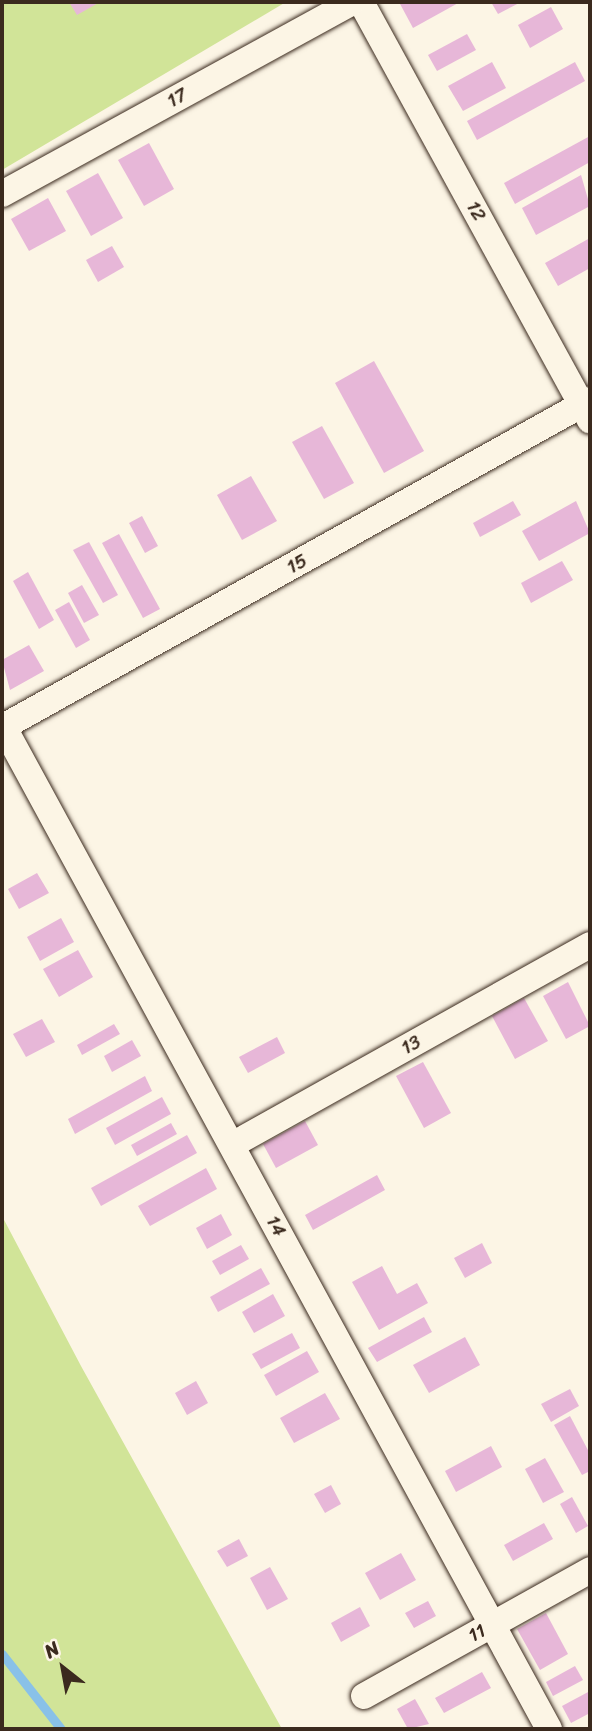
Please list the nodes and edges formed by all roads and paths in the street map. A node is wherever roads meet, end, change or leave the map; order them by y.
1 (352, 2) edge
2 (361, 2) edge
3 (2, 194) edge
4 (588, 408) edge
5 (3, 726) edge
6 (590, 945) edge
7 (232, 1145) junction
8 (590, 1570) edge
9 (494, 1624) junction
10 (364, 1696) dead end
11 (549, 1729) edge

1 - 3 street, 17
2 - 4 street, 12
4 - 5 street, 15
5 - 7 street, 14
6 - 7 street, 13
7 - 9 street, 14
8 - 9 street, 11
9 - 10 street, 11
9 - 11 street, 14

